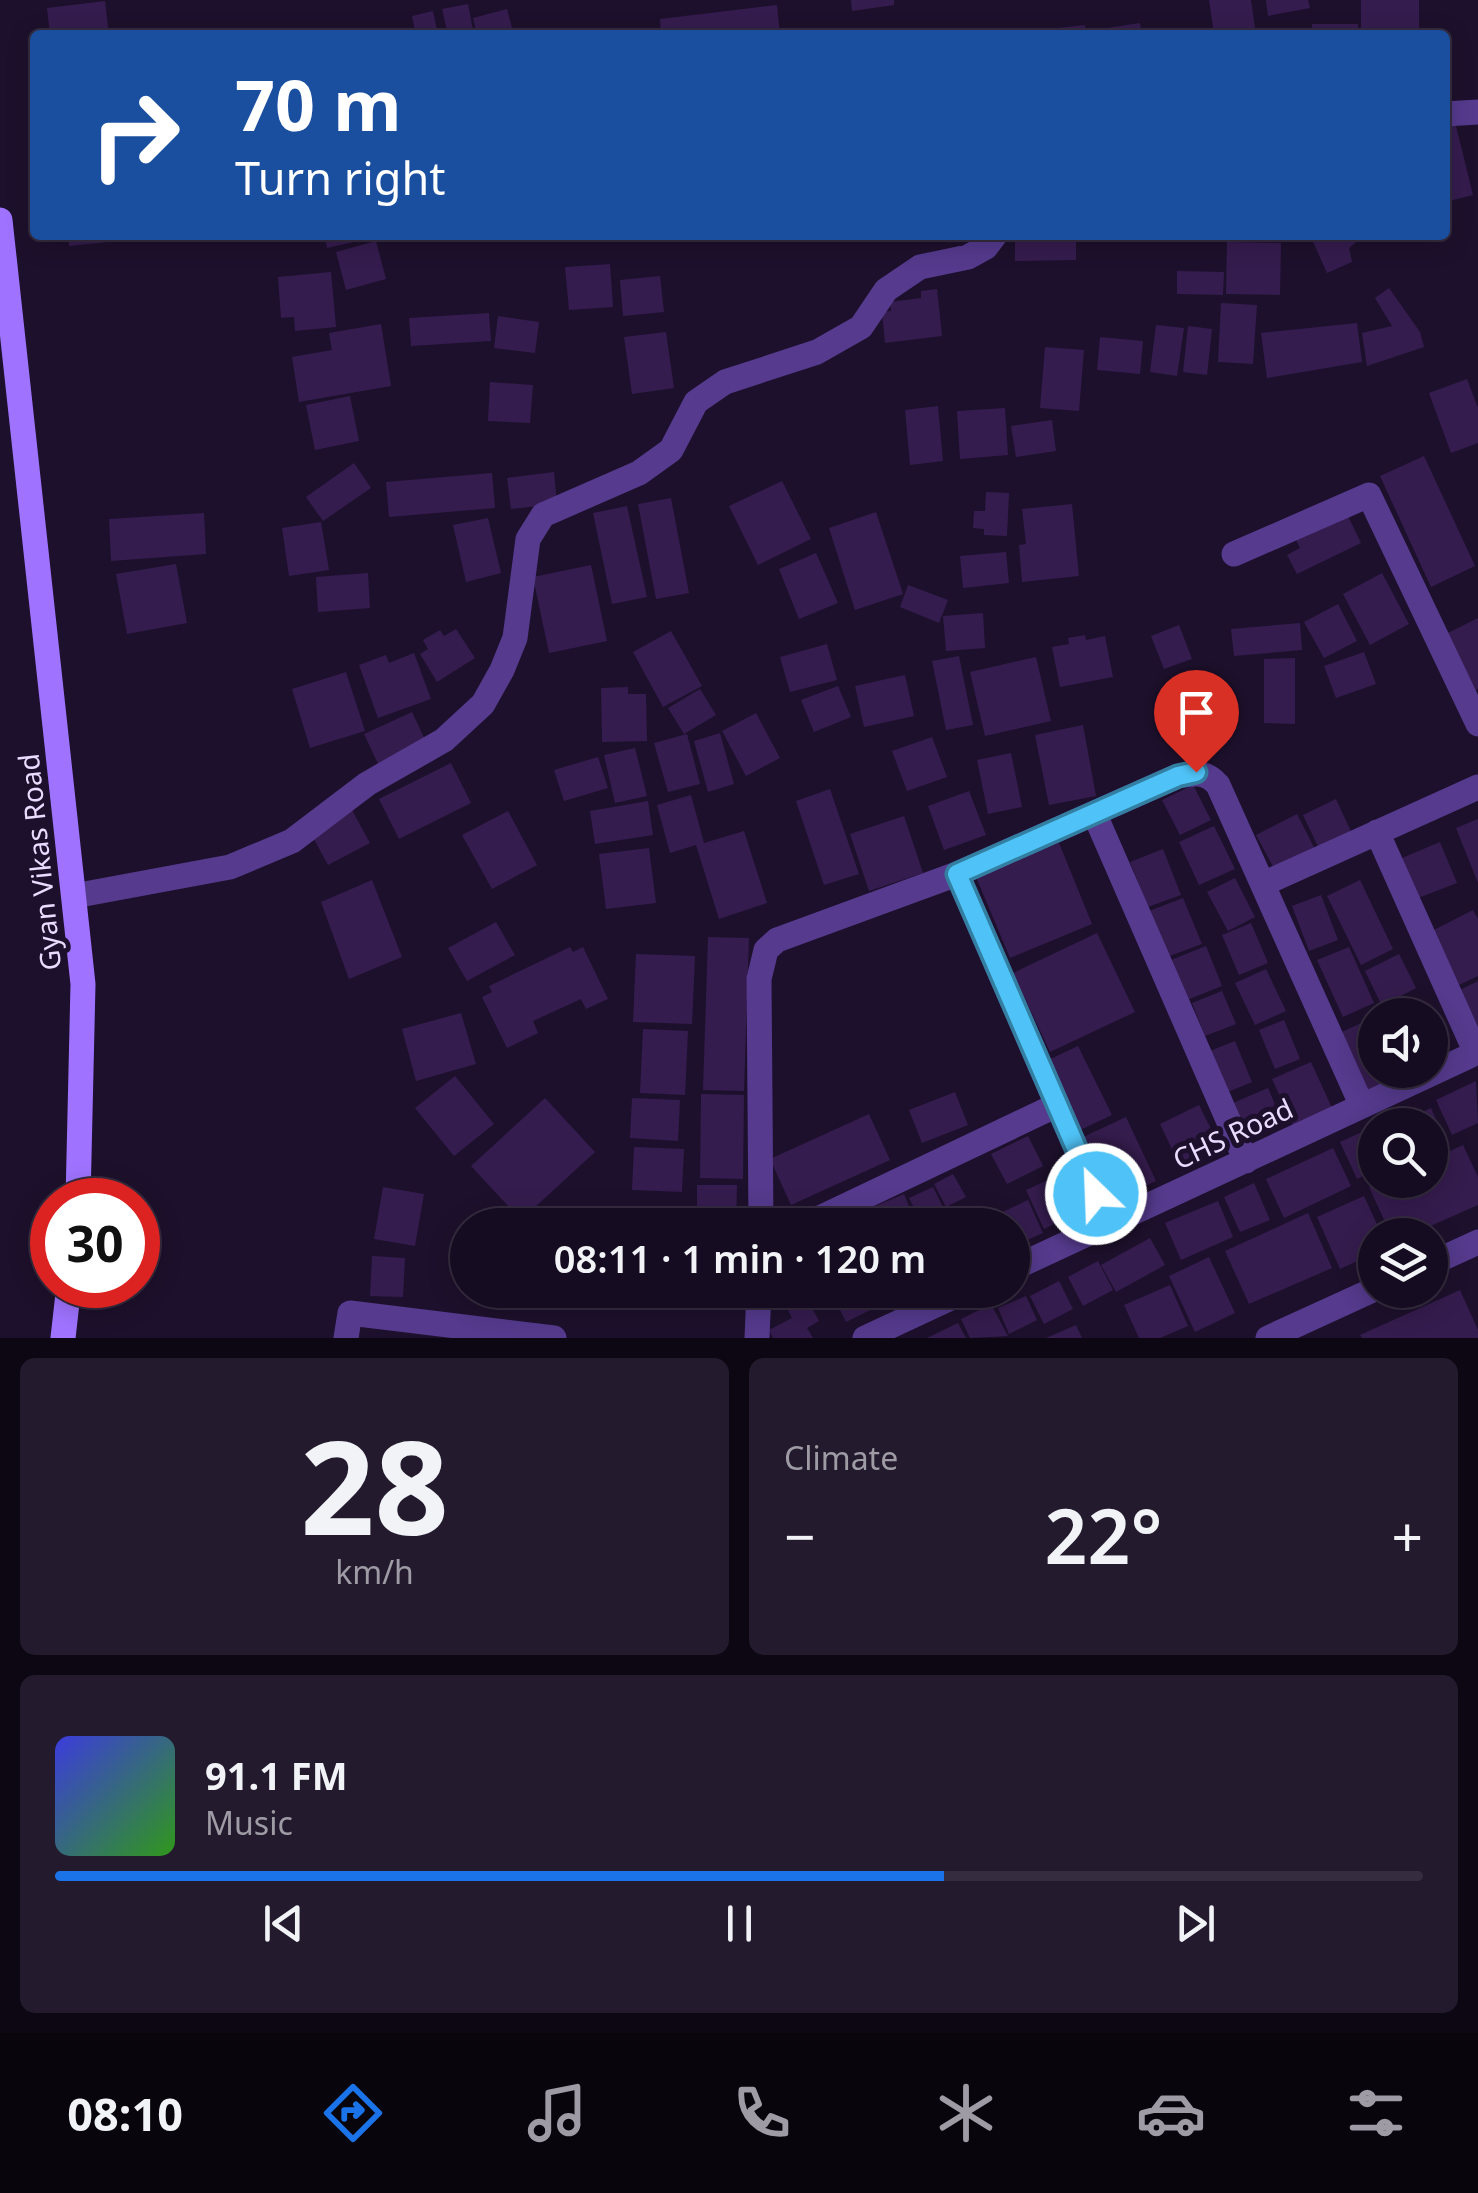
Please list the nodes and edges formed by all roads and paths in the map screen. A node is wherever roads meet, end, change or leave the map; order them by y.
1 (1478, 112) edge
2 (1450, 114) edge
3 (0, 220) edge
4 (992, 240) edge
5 (1234, 554) dead end
6 (1478, 724) edge
7 (1478, 787) edge
8 (1095, 815) junction
9 (1377, 832) junction
10 (957, 874) junction
11 (1263, 884) junction
12 (74, 896) junction
13 (1477, 1053) edge
14 (1057, 1105) junction
15 (1362, 1106) junction
16 (1246, 1160) junction
17 (79, 1178) edge
18 (761, 1208) edge
19 (841, 1208) edge
20 (1110, 1224) junction
21 (1478, 1242) edge
22 (1448, 1256) edge
23 (1030, 1262) edge
24 (1358, 1297) edge
25 (66, 1308) edge
26 (758, 1308) edge
27 (929, 1308) edge
28 (63, 1338) edge
29 (346, 1338) edge
30 (554, 1338) edge
31 (757, 1338) edge
32 (865, 1338) edge
33 (1268, 1338) edge

1 - 2 street
3 - 12 street, Gyan Vikas Road
4 - 12 street
5 - 6 street
7 - 9 street
8 - 10 street
8 - 11 street
8 - 16 street
9 - 11 street
9 - 13 street
10 - 14 street
10 - 18 street
11 - 15 street
12 - 17 street, Gyan Vikas Road
13 - 15 street, CHS Road
14 - 19 street
14 - 20 street
15 - 16 street, CHS Road
16 - 20 street, CHS Road
20 - 23 street, CHS Road
21 - 22 street
24 - 33 street
25 - 28 street
26 - 31 street
27 - 32 street
29 - 30 street

